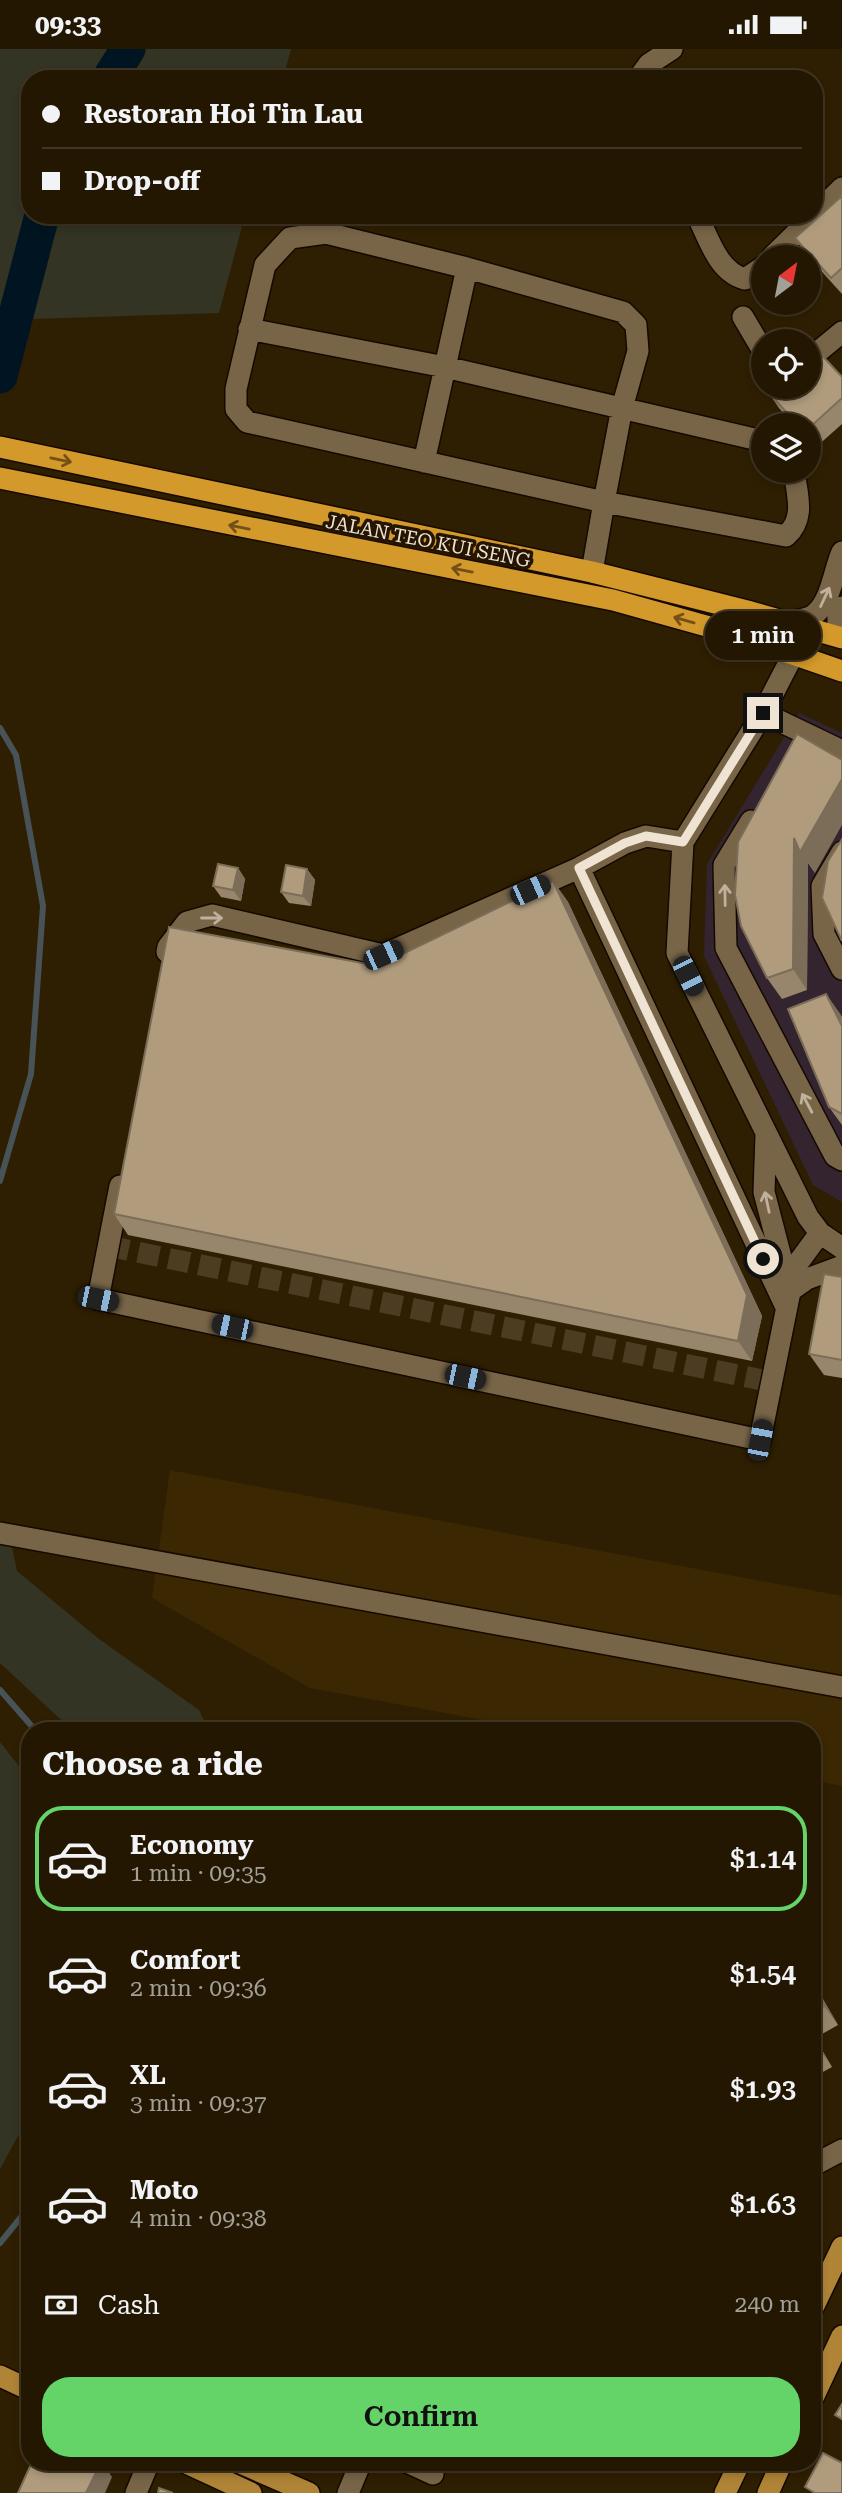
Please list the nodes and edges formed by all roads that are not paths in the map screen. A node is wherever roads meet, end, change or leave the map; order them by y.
1 (672, 49) edge
2 (645, 70) edge
3 (842, 188) edge
4 (823, 207) edge
5 (702, 224) edge
6 (805, 224) edge
7 (784, 245) edge
8 (467, 268) junction
9 (751, 275) edge
10 (743, 317) dead end
11 (250, 329) junction
12 (751, 331) edge
13 (842, 332) edge
14 (821, 349) edge
15 (445, 367) junction
16 (622, 408) junction
17 (751, 439) edge
18 (0, 447) edge
19 (424, 462) junction
20 (0, 478) edge
21 (795, 483) edge
22 (604, 502) junction
23 (842, 552) edge
24 (592, 572) junction
25 (842, 607) edge
26 (789, 622) junction
27 (842, 636) edge
28 (794, 653) junction
29 (842, 671) edge
30 (763, 713) junction
31 (806, 733) junction
32 (842, 751) edge
33 (792, 755) edge
34 (765, 799) edge
35 (683, 842) junction
36 (842, 852) edge
37 (579, 868) junction
38 (842, 969) edge
39 (163, 974) edge
40 (766, 1133) junction
41 (842, 1160) edge
42 (125, 1164) edge
43 (820, 1233) junction
44 (842, 1248) edge
45 (842, 1266) edge
46 (788, 1299) junction
47 (4, 1534) edge
48 (842, 1687) edge
49 (842, 2150) edge
50 (821, 2161) edge
51 (842, 2247) edge
52 (821, 2291) edge
53 (842, 2336) edge
54 (821, 2381) edge
55 (145, 2471) edge
56 (203, 2471) edge
57 (259, 2471) edge
58 (359, 2471) edge
59 (363, 2471) edge
60 (426, 2471) edge
61 (736, 2471) edge
62 (778, 2471) edge
63 (433, 2474) dead end
64 (136, 2493) edge
65 (250, 2493) edge
66 (309, 2493) edge
67 (348, 2493) edge
68 (363, 2493) edge
69 (726, 2493) edge
70 (768, 2493) edge

1 - 2 street
3 - 4 street
5 - 9 street
6 - 7 street
8 - 11 street
8 - 15 street
8 - 16 street
10 - 12 street
11 - 15 street
11 - 19 street
13 - 14 street
15 - 16 street
15 - 19 street
16 - 17 street
16 - 22 street
18 -> 24 highway, JALAN TEO KUI SENG
19 - 22 street
28 -> 20 highway, JALAN TEO KUI SENG
21 - 22 street
22 - 24 street
26 -> 23 street
24 - 26 highway, JALAN TEO KUI SENG
25 - 27 street
26 - 27 highway, JALAN TEO KUI SENG
28 - 29 highway, JALAN TEO KUI SENG
28 - 30 street
30 - 31 street
30 - 35 street
31 - 32 street
31 - 33 street
41 -> 34 street
35 - 37 street
35 - 40 street
36 - 38 street
39 -> 37 street
37 - 46 street
40 - 43 street
46 -> 40 street
42 - 46 street
43 - 44 street
43 - 46 street
45 - 46 street
47 - 48 street
49 - 50 street
51 - 52 main road
53 - 54 main road
55 - 64 street
56 - 65 main road
57 - 66 main road
58 - 67 street
59 - 68 street
60 - 63 street
61 - 69 main road
62 - 70 main road

